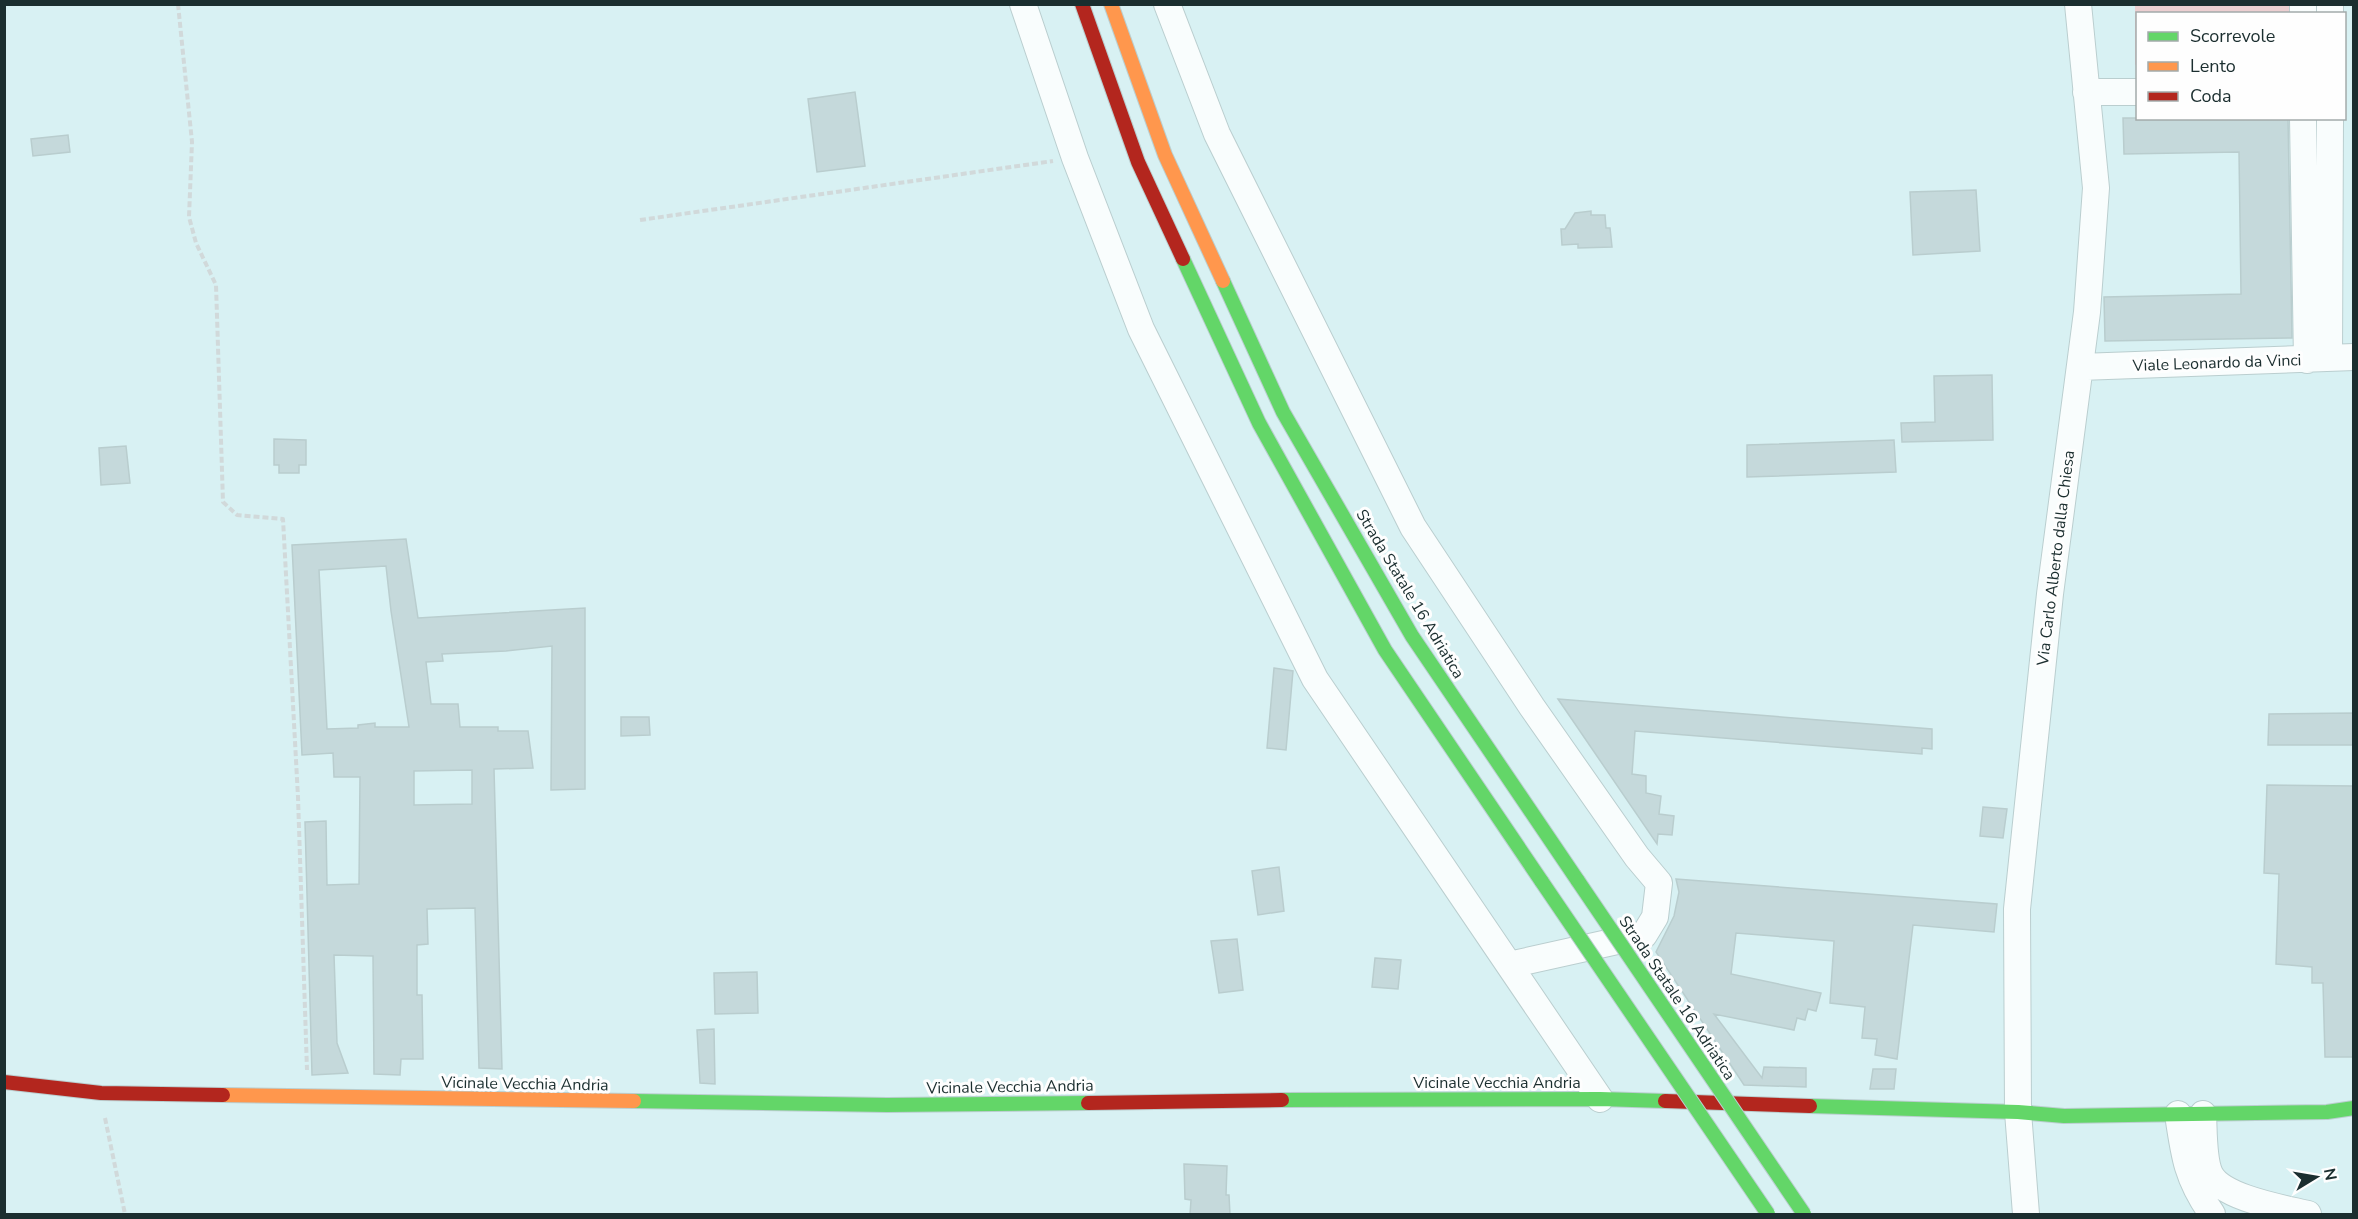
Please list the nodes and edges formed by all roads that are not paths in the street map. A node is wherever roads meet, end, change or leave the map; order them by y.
1 (1023, 4) edge
2 (1082, 4) edge
3 (1111, 4) edge
4 (1167, 4) edge
5 (2078, 4) edge
6 (2086, 92) junction
7 (2136, 92) edge
8 (2303, 120) edge
9 (2330, 120) edge
10 (2330, 358) edge
11 (2080, 367) junction
12 (1509, 965) junction
13 (4, 1082) edge
14 (1600, 1099) junction
15 (2354, 1108) edge
16 (2018, 1113) junction
17 (2191, 1114) junction
18 (1768, 1215) edge
19 (1804, 1215) edge
20 (2026, 1215) edge
21 (2212, 1215) edge
22 (2308, 1215) edge

1 - 12 street
2 - 18 main road, bridge
3 - 19 main road, Strada Statale 16 Adriatica, bridge
4 - 12 street
5 - 6 street, Via Carlo Alberto dalla Chiesa
6 - 7 street
6 - 11 street, Via Carlo Alberto dalla Chiesa
8 - 10 street
9 - 10 street
10 - 11 street, Viale Leonardo da Vinci
11 - 16 street, Via Carlo Alberto dalla Chiesa
12 - 14 street
13 - 14 main road, Vicinale Vecchia Andria
14 - 16 main road, Vicinale Vecchia Andria
15 - 17 main road, Vicinale Vecchia Andria
16 - 17 main road, Vicinale Vecchia Andria
16 - 20 street, Via Carlo Alberto dalla Chiesa
17 - 21 street
17 - 22 street

